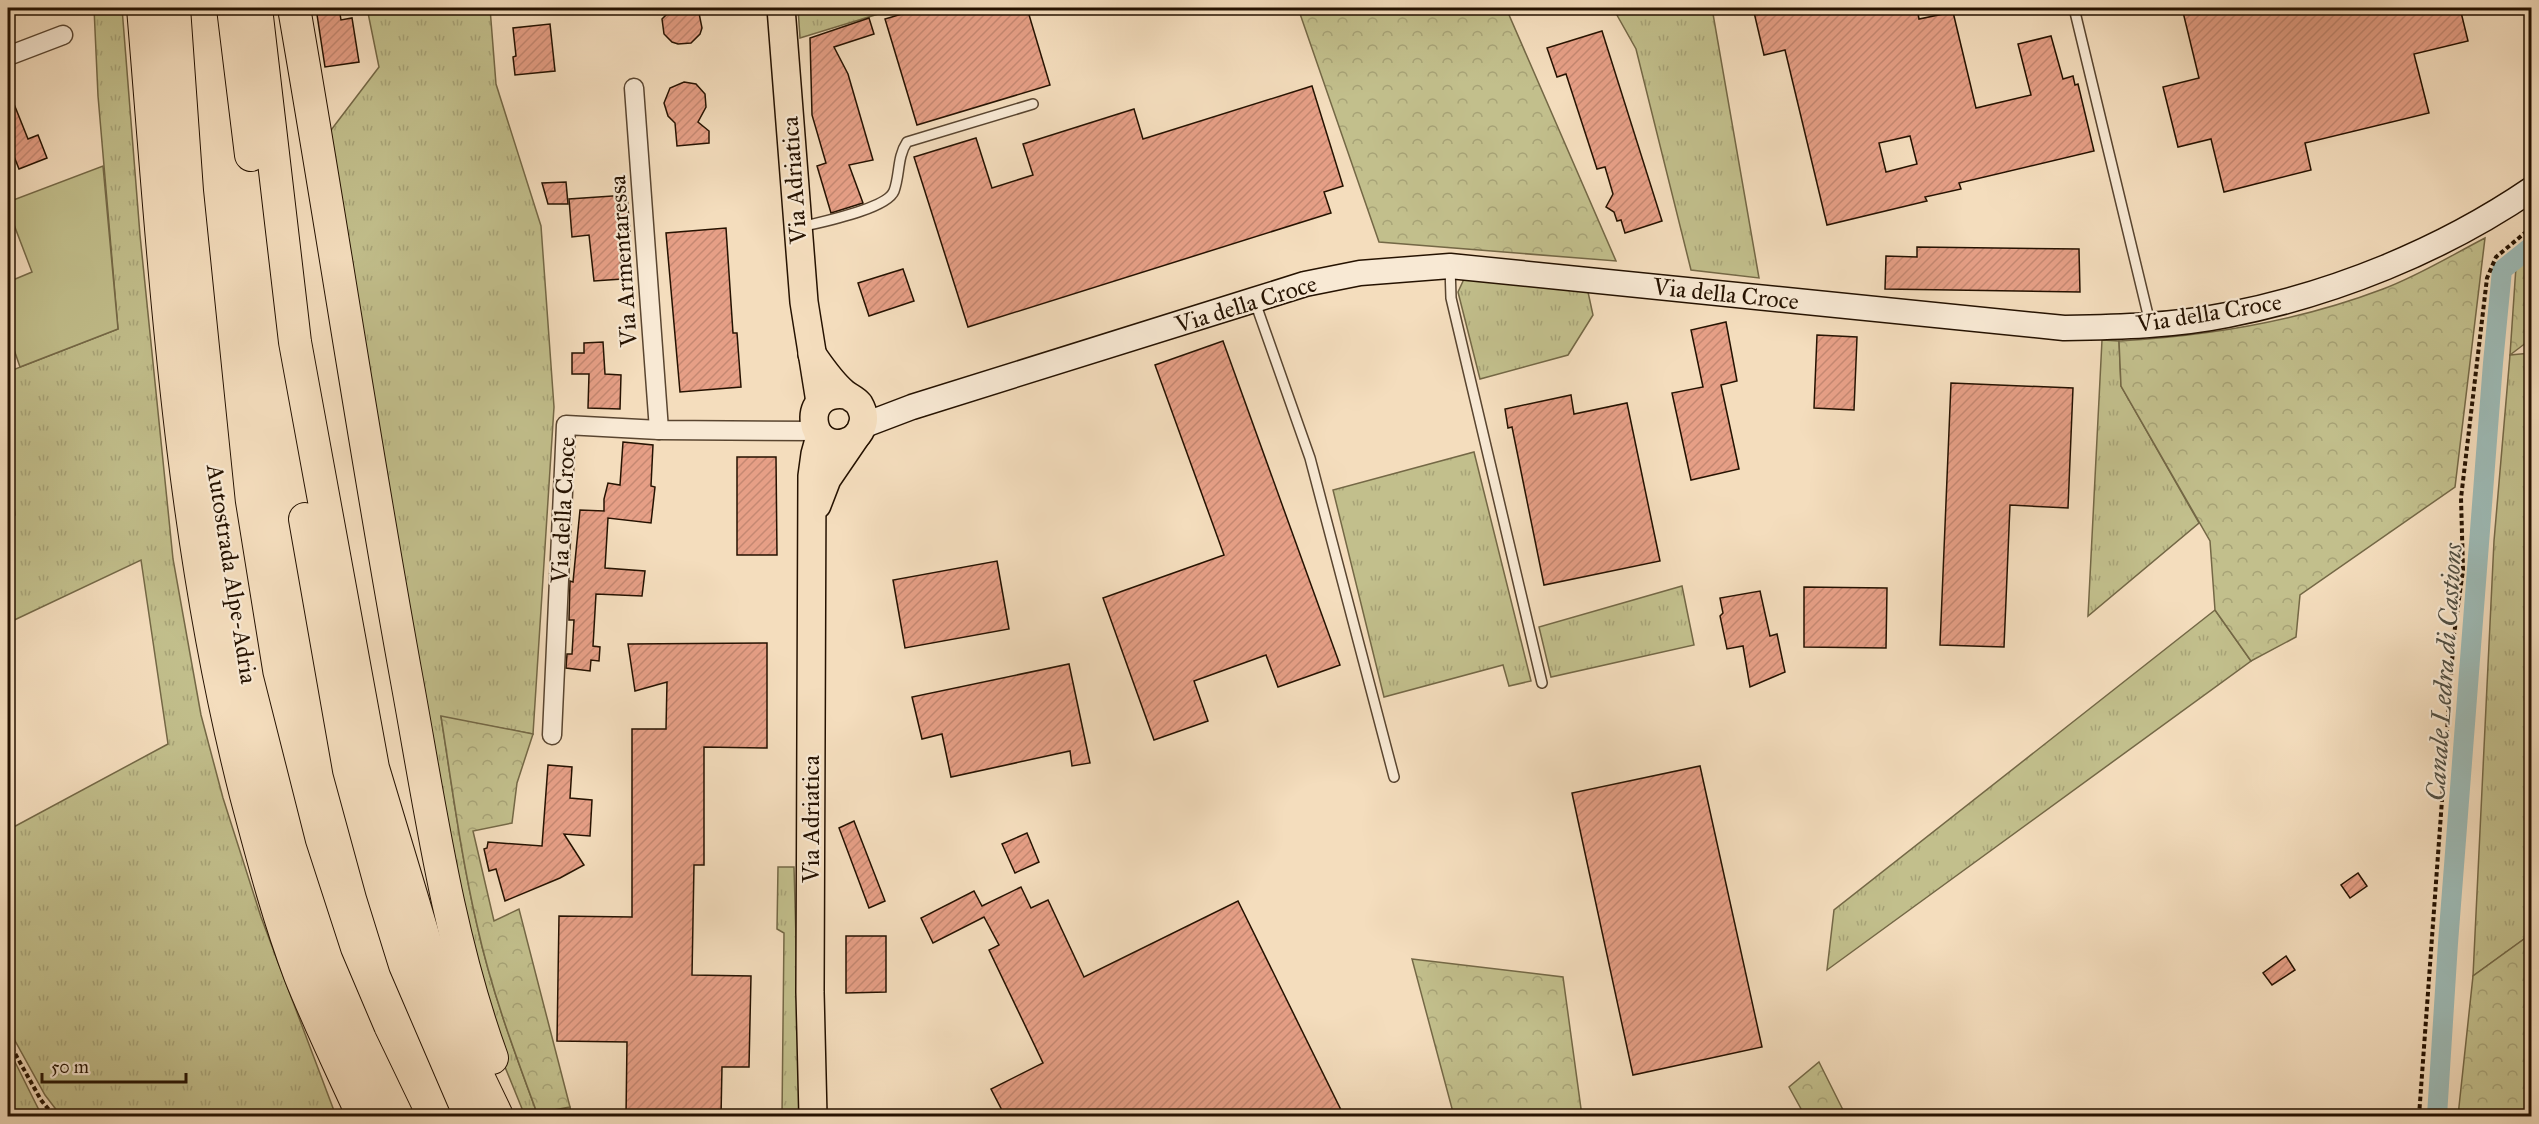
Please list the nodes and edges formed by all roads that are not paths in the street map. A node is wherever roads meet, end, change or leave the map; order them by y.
1 (143, 8) edge
2 (174, 8) edge
3 (233, 8) edge
4 (256, 8) edge
5 (294, 8) edge
6 (781, 8) edge
7 (2074, 8) edge
8 (63, 35) dead end
9 (8, 56) edge
10 (634, 88) dead end
11 (1033, 104) dead end
12 (2532, 189) edge
13 (799, 228) junction
14 (1450, 266) junction
15 (1254, 300) junction
16 (2150, 325) junction
17 (811, 353) junction
18 (850, 398) junction
19 (820, 402) junction
20 (912, 407) junction
21 (659, 430) junction
22 (860, 431) junction
23 (818, 434) junction
24 (812, 520) junction
25 (1542, 683) dead end
26 (552, 735) dead end
27 (1394, 777) dead end
28 (363, 1116) edge
29 (397, 1116) edge
30 (470, 1116) edge
31 (497, 1116) edge
32 (515, 1116) edge
33 (813, 1116) edge

1 - 28 highway, Autostrada Alpe-Adria
2 - 29 highway, Autostrada Alpe-Adria
3 - 30 highway
4 - 31 highway
5 - 32 highway
6 - 13 main road, Via Adriatica
7 - 16 lane
8 - 9 street
10 - 21 street, Via Armentaressa
11 - 13 lane
12 - 16 main road, Via della Croce
13 - 17 main road, Via Adriatica
14 - 15 main road, Via della Croce
14 - 16 main road, Via della Croce
14 - 25 lane
15 - 20 main road, Via della Croce
15 - 27 lane
17 - 18 main road
17 - 19 main road, Via Adriatica
18 - 19 main road
18 - 20 main road, Via della Croce
18 - 22 main road
19 - 23 main road, Via Adriatica
20 - 22 main road, Via della Croce
21 - 23 street, Via della Croce
21 - 26 street, Via della Croce
22 - 23 main road
22 - 24 main road, Via Adriatica
23 - 24 main road, Via Adriatica
24 - 33 main road, Via Adriatica

